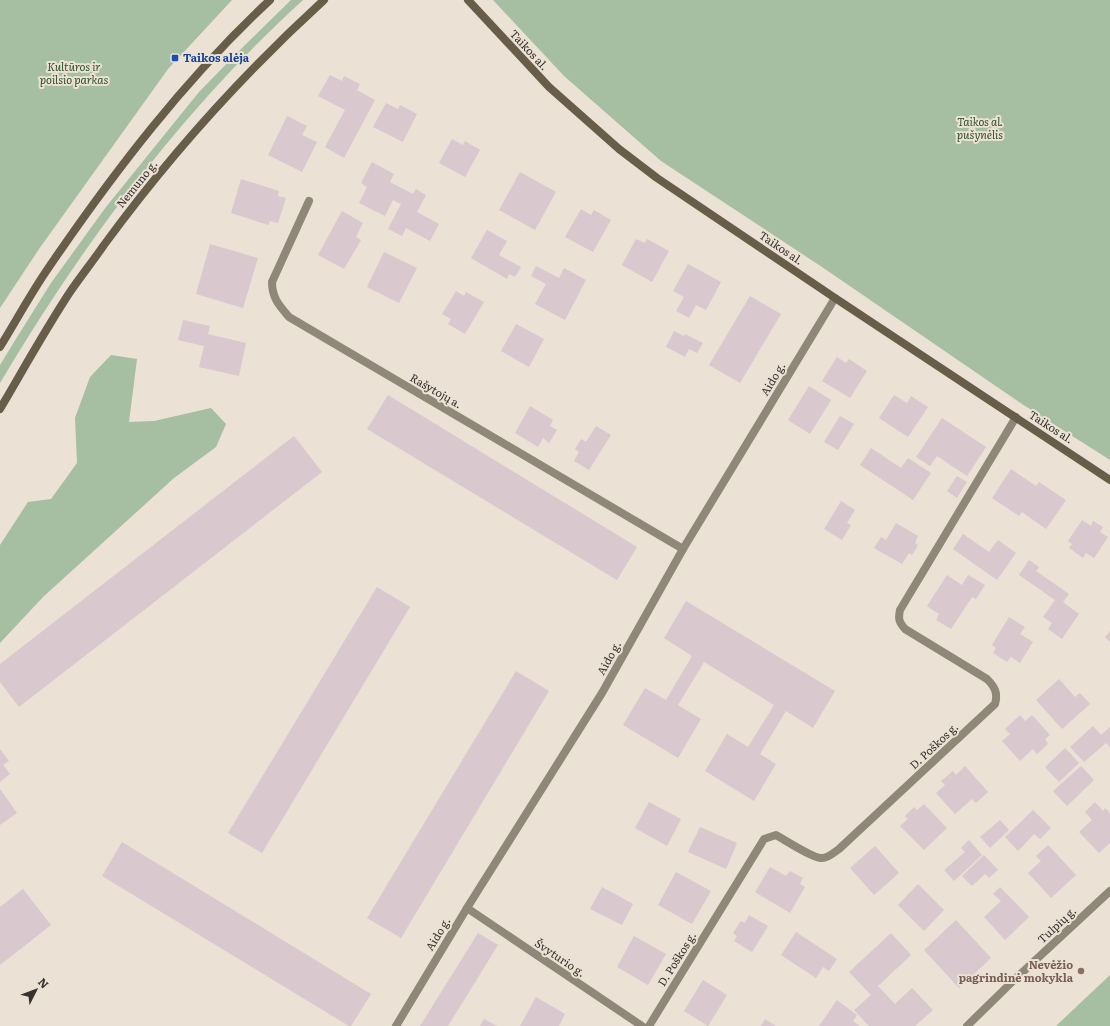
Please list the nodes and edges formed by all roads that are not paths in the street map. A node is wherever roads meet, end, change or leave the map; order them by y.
1 (270, 0) edge
2 (324, 0) edge
3 (468, 0) edge
4 (309, 201) dead end
5 (835, 298) junction
6 (0, 347) edge
7 (0, 409) edge
8 (1016, 417) junction
9 (1110, 480) edge
10 (683, 549) junction
11 (1110, 890) edge
12 (466, 908) junction
13 (396, 1026) edge
14 (642, 1026) edge
15 (649, 1026) edge
16 (968, 1026) edge

1 - 6 main road, Nemuno g.
2 - 7 main road, Nemuno g.
3 - 5 main road, Taikos al.
4 - 10 street, Rašytojų a.
5 - 8 main road, Taikos al.
5 - 10 street, Aido g.
8 - 9 main road, Taikos al.
8 - 15 street, D. Poškos g.
10 - 12 street, Aido g.
11 - 16 street, Tulpių g.
12 - 13 street, Aido g.
12 - 14 street, Švyturio g.

